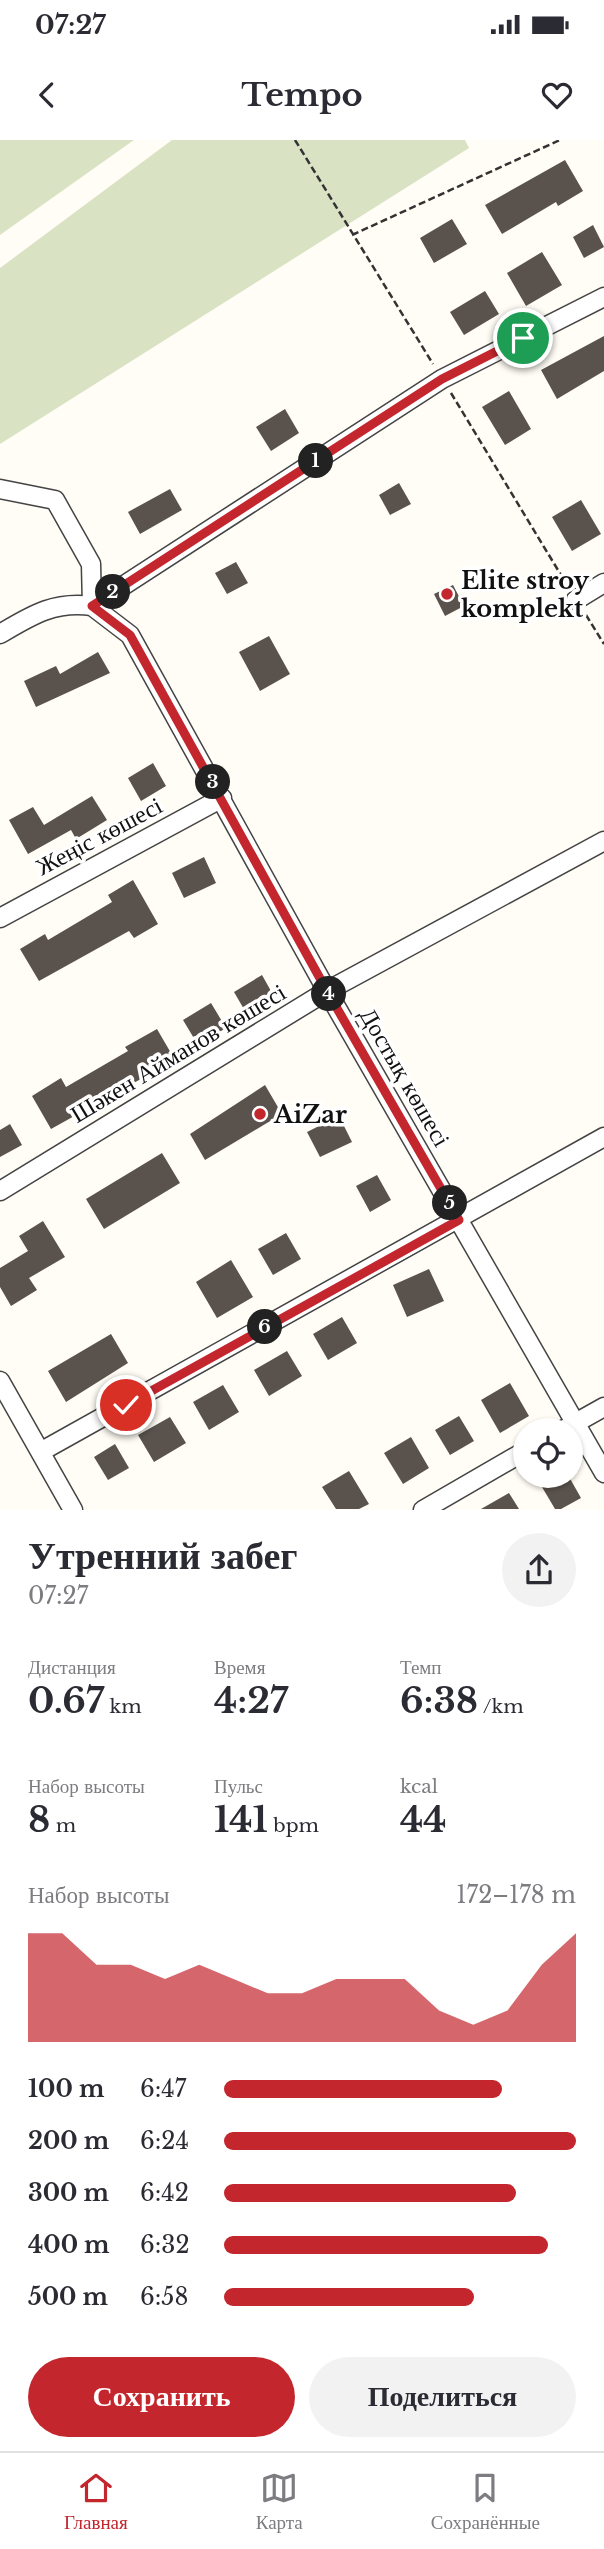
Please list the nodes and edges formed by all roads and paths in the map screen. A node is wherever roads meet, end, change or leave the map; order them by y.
1 (560, 140) edge
2 (352, 235) dead end
3 (604, 297) edge
4 (0, 489) edge
5 (604, 583) edge
6 (576, 600) dead end
7 (92, 606) junction
8 (0, 634) edge
9 (222, 798) junction
10 (604, 841) edge
11 (0, 918) edge
12 (327, 991) junction
13 (604, 1137) edge
14 (0, 1191) edge
15 (459, 1220) junction
16 (0, 1381) edge
17 (604, 1407) edge
18 (565, 1418) edge
19 (583, 1418) edge
20 (583, 1445) edge
21 (42, 1451) junction
22 (513, 1458) edge
23 (604, 1473) edge
24 (74, 1510) edge
25 (423, 1510) edge

1 - 2 path
3 - 7 street
4 - 7 street
5 - 6 street
7 - 8 street
7 - 9 street, Достық көшесі
9 - 11 street, Жеңіс көшесі
9 - 12 street, Достық көшесі
10 - 12 street, Шәкен Айманов көшесі
12 - 14 street, Шәкен Айманов көшесі
12 - 15 street, Достық көшесі
13 - 15 street
15 - 18 street, Достық көшесі
15 - 21 street
16 - 21 street
17 - 19 street
20 - 23 street, Достық көшесі
21 - 24 street
22 - 25 street

